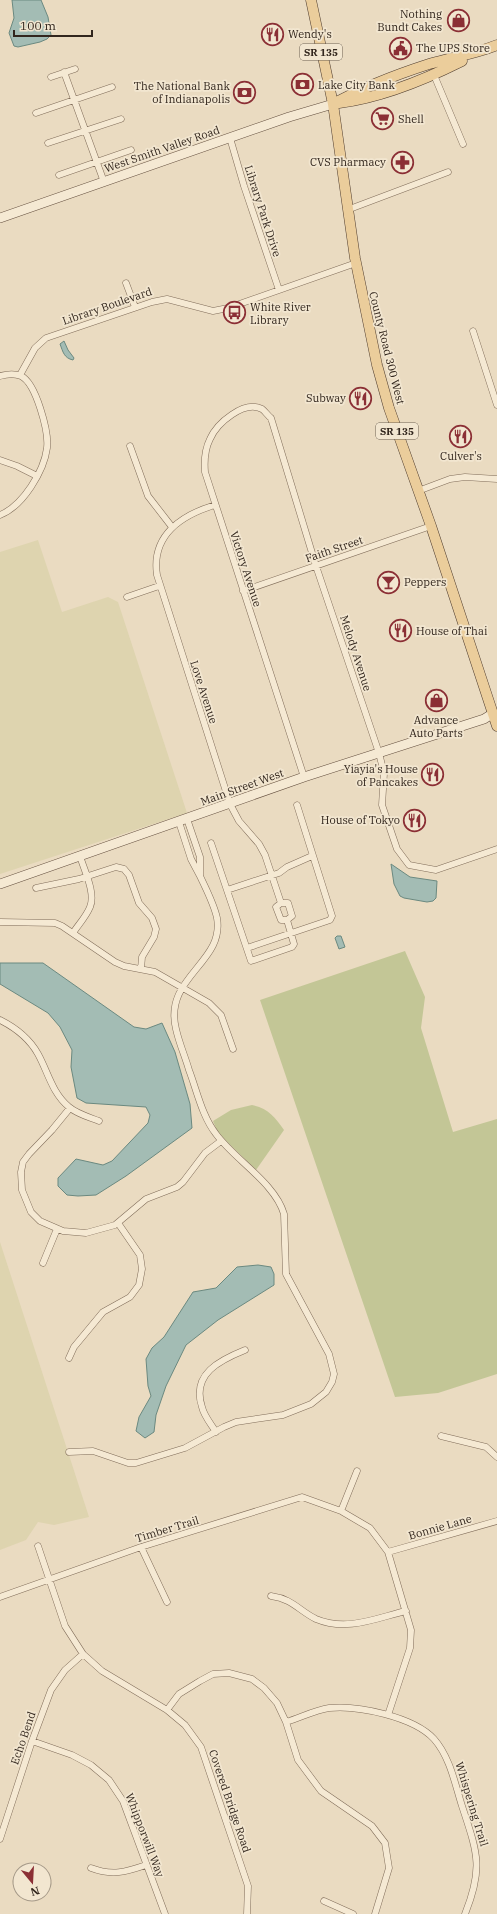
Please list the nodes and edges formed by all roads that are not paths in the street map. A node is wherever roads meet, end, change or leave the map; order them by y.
1 (311, 0) edge
2 (497, 45) edge
3 (480, 52) junction
4 (75, 69) dead end
5 (64, 72) junction
6 (434, 75) junction
7 (51, 77) dead end
8 (112, 87) dead end
9 (74, 100) junction
10 (333, 104) junction
11 (36, 113) dead end
12 (121, 119) dead end
13 (86, 131) junction
14 (230, 138) junction
15 (48, 143) dead end
16 (463, 144) dead end
17 (131, 150) dead end
18 (97, 162) junction
19 (448, 172) dead end
20 (59, 175) dead end
21 (104, 182) junction
22 (347, 210) junction
23 (0, 218) edge
24 (356, 263) junction
25 (126, 283) dead end
26 (280, 290) junction
27 (135, 307) junction
28 (473, 331) dead end
29 (20, 375) junction
30 (0, 376) edge
31 (497, 405) edge
32 (271, 418) joint
33 (130, 446) dead end
34 (0, 460) edge
35 (37, 476) junction
36 (497, 479) edge
37 (418, 491) junction
38 (215, 505) junction
39 (0, 515) edge
40 (431, 526) junction
41 (172, 527) junction
42 (316, 566) junction
43 (159, 586) junction
44 (243, 592) junction
45 (127, 598) dead end
46 (492, 714) junction
47 (497, 726) edge
48 (378, 753) junction
49 (304, 777) junction
50 (230, 804) junction
51 (297, 805) dead end
52 (183, 821) junction
53 (211, 844) dead end
54 (497, 850) edge
55 (80, 856) junction
56 (312, 856) junction
57 (272, 875) junction
58 (86, 876) junction
59 (200, 876) junction
60 (0, 884) edge
61 (36, 888) dead end
62 (227, 890) junction
63 (281, 903) junction
64 (287, 920) junction
65 (0, 922) edge
66 (73, 933) junction
67 (291, 933) junction
68 (247, 948) junction
69 (141, 969) junction
70 (181, 987) junction
71 (0, 1020) edge
72 (233, 1049) dead end
73 (70, 1108) junction
74 (99, 1121) dead end
75 (221, 1141) junction
76 (118, 1223) junction
77 (57, 1229) junction
78 (43, 1263) dead end
79 (245, 1350) dead end
80 (70, 1358) dead end
81 (216, 1432) junction
82 (441, 1436) dead end
83 (69, 1452) dead end
84 (497, 1457) edge
85 (357, 1471) dead end
86 (341, 1511) junction
87 (497, 1521) edge
88 (38, 1546) dead end
89 (141, 1547) junction
90 (388, 1552) junction
91 (49, 1580) junction
92 (270, 1596) dead end
93 (0, 1597) edge
94 (167, 1602) dead end
95 (406, 1610) junction
96 (83, 1654) junction
97 (167, 1710) junction
98 (388, 1715) junction
99 (286, 1722) junction
100 (32, 1741) junction
101 (0, 1839) edge
102 (146, 1865) junction
103 (91, 1868) dead end
104 (324, 1901) dead end
105 (165, 1914) edge
106 (247, 1914) edge
107 (353, 1914) edge
108 (375, 1914) edge
109 (466, 1914) edge

1 - 10 main road, SR 135
2 - 3 main road, West Smith Valley Road
3 - 6 main road, West Smith Valley Road
3 - 10 main road, West Smith Valley Road
4 - 5 street
5 - 7 street
5 - 9 street
6 - 10 main road, West Smith Valley Road
6 - 16 street
8 - 9 street
9 - 11 street
9 - 13 street
10 - 14 main road, West Smith Valley Road
10 - 22 main road, County Road 300 West / SR 135
12 - 13 street
13 - 15 street
13 - 18 street
14 - 21 main road, West Smith Valley Road
14 - 26 street, Library Park Drive
17 - 18 street
18 - 20 street
18 - 21 street
19 - 22 street
21 - 23 main road, West Smith Valley Road
22 - 24 main road, County Road 300 West / SR 135
24 - 26 street, Library Boulevard
24 - 37 main road, County Road 300 West / SR 135
25 - 27 street
26 - 27 street, Library Boulevard
27 - 29 street, Library Boulevard
28 - 31 street
29 - 30 street
29 - 35 street
32 - 38 street, Victory Avenue
32 - 42 street, Melody Avenue
33 - 41 street
34 - 35 street
35 - 39 street
36 - 37 street
37 - 40 main road, County Road 300 West / SR 135
38 - 41 street, Love Avenue
38 - 44 street, Victory Avenue
40 - 42 street, Faith Street
40 - 46 main road, County Road 300 West / SR 135
41 - 43 street, Love Avenue
42 - 44 street, Faith Street
42 - 48 street, Melody Avenue
43 - 45 street
43 - 50 street, Love Avenue
44 - 49 street, Victory Avenue
46 - 47 main road, County Road 300 West / SR 135
46 - 48 main road, Main Street West
48 - 49 main road, Main Street West
48 - 54 street, Melody Avenue
49 - 50 main road, Main Street West
50 - 52 main road, Main Street West
50 - 57 street, Love Avenue
51 - 56 street
52 - 55 main road, Main Street West
52 - 59 street
52 - 59 street
53 - 62 street
55 - 58 street
55 - 60 main road, Main Street West
56 - 57 street
56 - 67 street
57 - 62 street
57 - 63 street, Love Avenue
58 - 61 street
58 - 66 street
58 - 69 street
59 - 70 street
62 - 68 street
63 - 64 street, Love Avenue
63 - 64 street, Love Avenue
64 - 67 street, Love Avenue
65 - 66 street
66 - 69 street
67 - 68 street
67 - 68 street
69 - 70 street
70 - 72 street
70 - 75 street
71 - 73 street
73 - 74 street
73 - 77 street
75 - 76 street
75 - 81 street
76 - 77 street
76 - 80 street
77 - 78 street
79 - 81 street
81 - 83 street
82 - 84 street
85 - 86 street
86 - 89 street, Timber Trail
86 - 90 street, Timber Trail
87 - 90 street, Bonnie Lane
88 - 91 street, Covered Bridge Road
89 - 91 street, Timber Trail
89 - 94 street
90 - 95 street, Timber Trail
91 - 93 street, Timber Trail
91 - 96 street, Covered Bridge Road
92 - 95 street
95 - 98 street, Timber Trail
96 - 97 street, Covered Bridge Road
96 - 100 street, Echo Bend
97 - 99 street
97 - 106 street, Covered Bridge Road
98 - 99 street, Whispering Trail
98 - 109 street, Whispering Trail
99 - 108 street
100 - 101 street, Echo Bend
100 - 102 street, Whipporwill Way
102 - 103 street
102 - 105 street, Whipporwill Way
104 - 107 street

